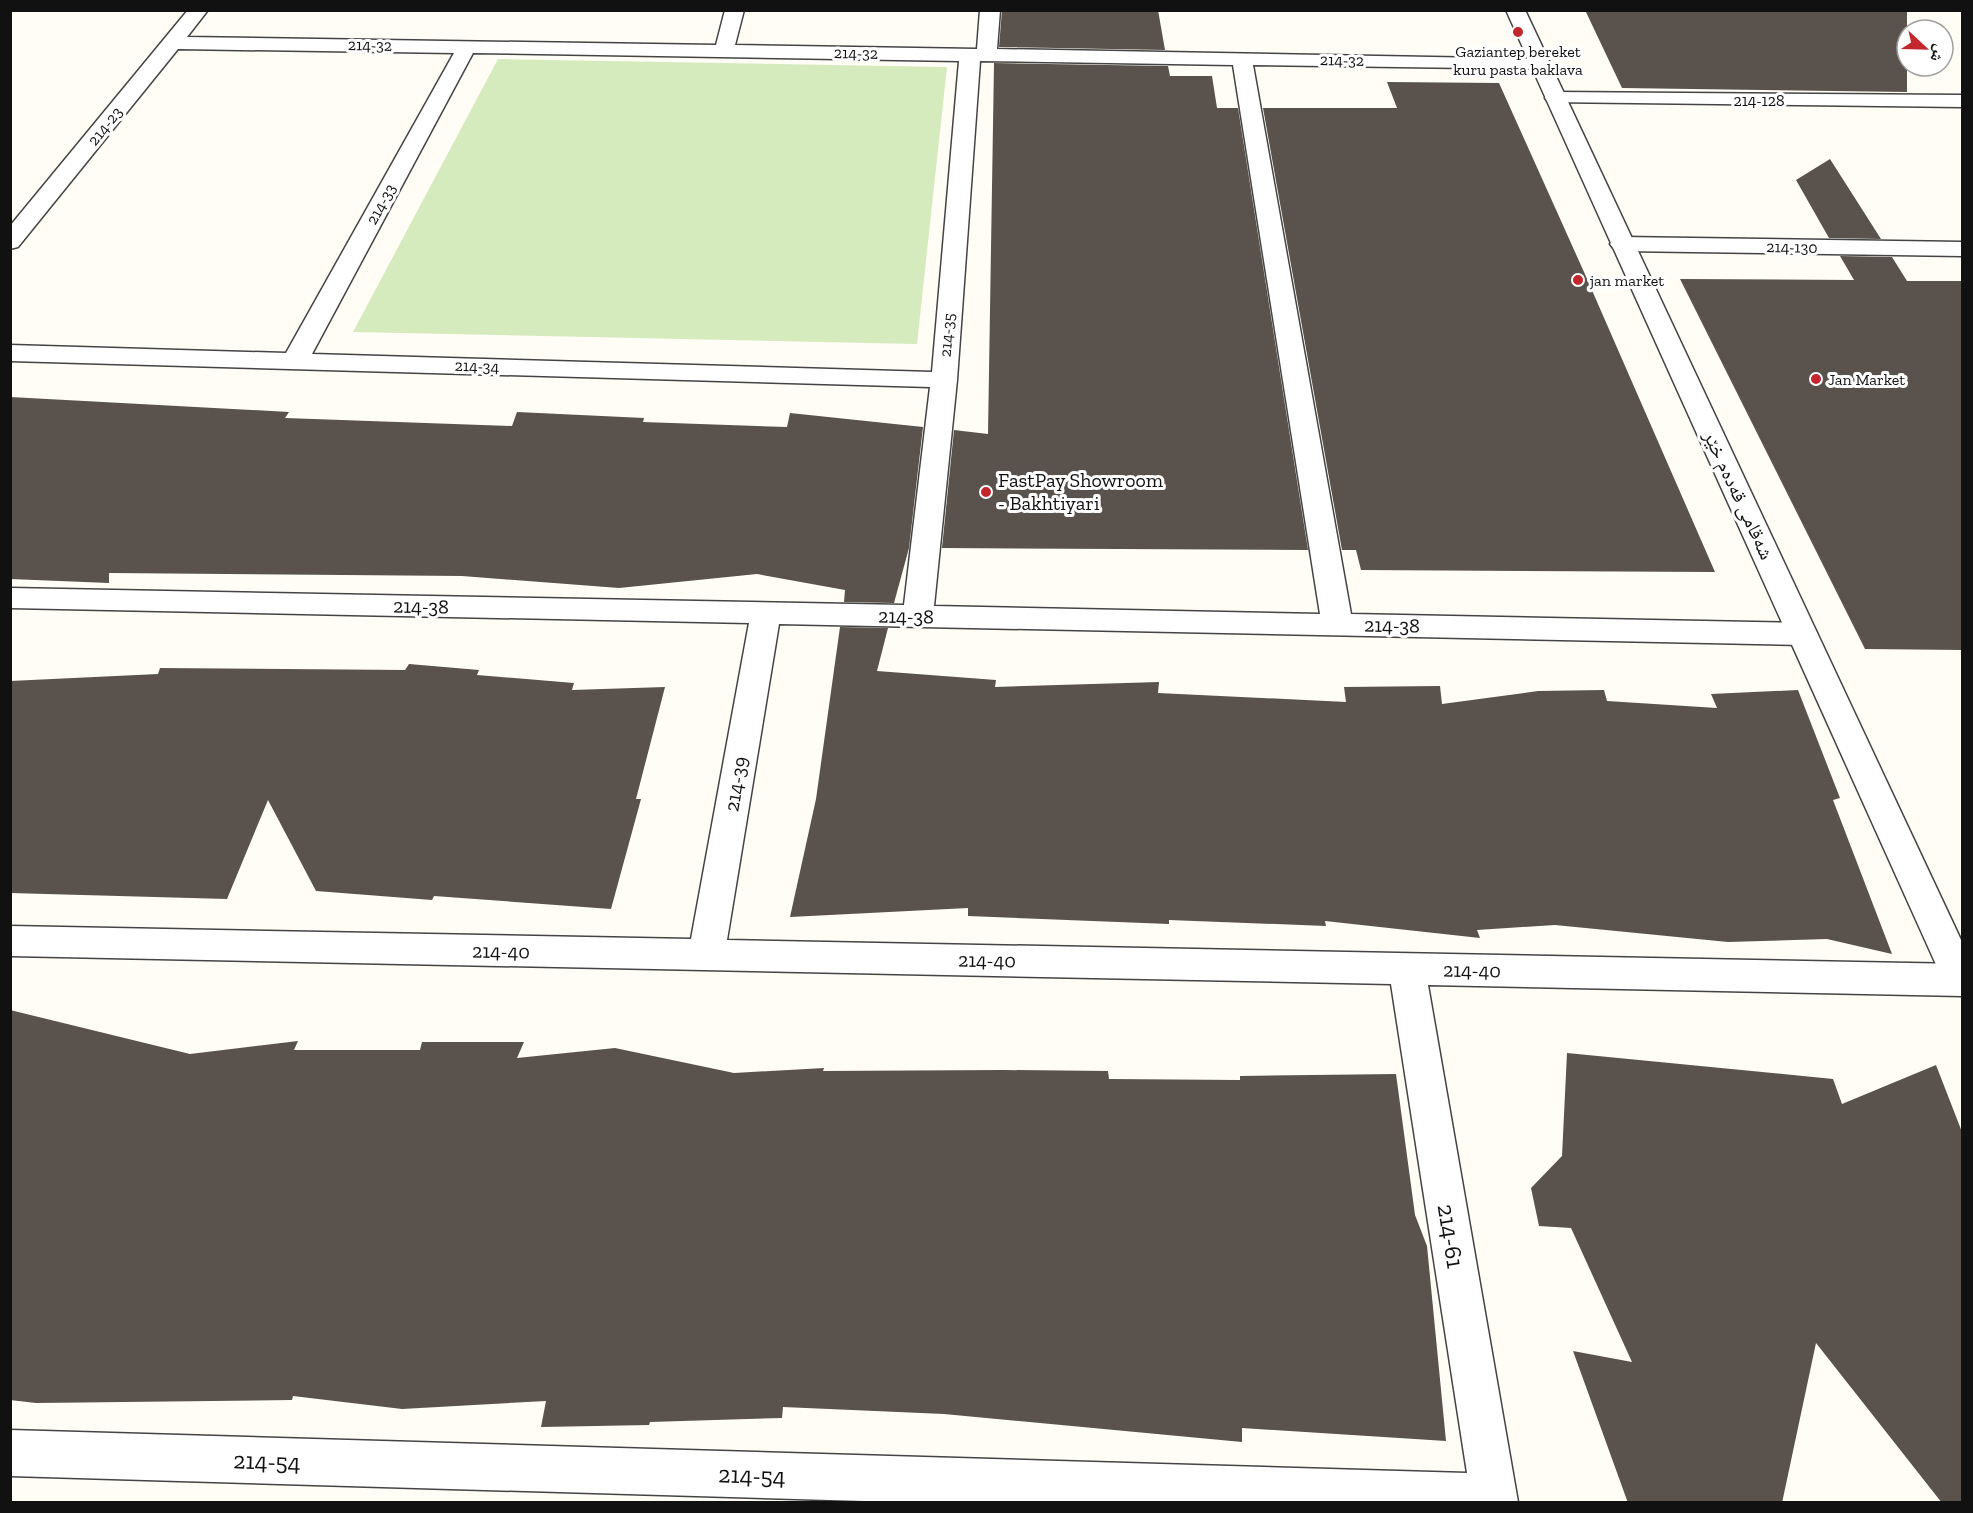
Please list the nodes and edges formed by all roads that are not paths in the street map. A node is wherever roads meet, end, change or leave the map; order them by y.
1 (199, 10) edge
2 (735, 10) edge
3 (990, 10) edge
4 (1515, 10) edge
5 (173, 42) junction
6 (467, 47) junction
7 (724, 51) junction
8 (979, 54) junction
9 (1242, 58) junction
10 (1539, 63) junction
11 (1555, 98) junction
12 (1962, 101) edge
13 (10, 242) edge
14 (1623, 244) junction
15 (1962, 249) edge
16 (10, 353) edge
17 (295, 361) junction
18 (944, 380) junction
19 (10, 598) edge
20 (766, 613) junction
21 (918, 616) junction
22 (1337, 624) junction
23 (1802, 634) junction
24 (10, 941) edge
25 (706, 955) junction
26 (1407, 969) junction
27 (1962, 980) edge
28 (10, 1453) edge
29 (1495, 1500) edge

1 - 5 street, 214-23
2 - 7 street
3 - 8 street, 214-35
4 - 10 street, شەقامی قەدەم خێر
5 - 6 street, 214-32
5 - 13 street, 214-23
6 - 7 street, 214-32
6 - 17 street, 214-33
7 - 8 street, 214-32
8 - 9 street, 214-32
8 - 18 street, 214-35
9 - 10 street, 214-32
9 - 22 street
10 - 11 street, شەقامی قەدەم خێر
11 - 12 street, 214-128
11 - 14 street, شەقامی قەدەم خێر
14 - 15 street, 214-130
14 - 23 street, شەقامی قەدەم خێر
16 - 17 street, 214-34
17 - 18 street, 214-34
18 - 21 street, 214-35
19 - 20 street, 214-38
20 - 21 street, 214-38
20 - 25 street, 214-39
21 - 22 street, 214-38
22 - 23 street, 214-38
23 - 27 street, شەقامی قەدەم خێر
24 - 25 street, 214-40
25 - 26 street, 214-40
26 - 27 street, 214-40
26 - 29 street, 214-61
28 - 29 street, 214-54

